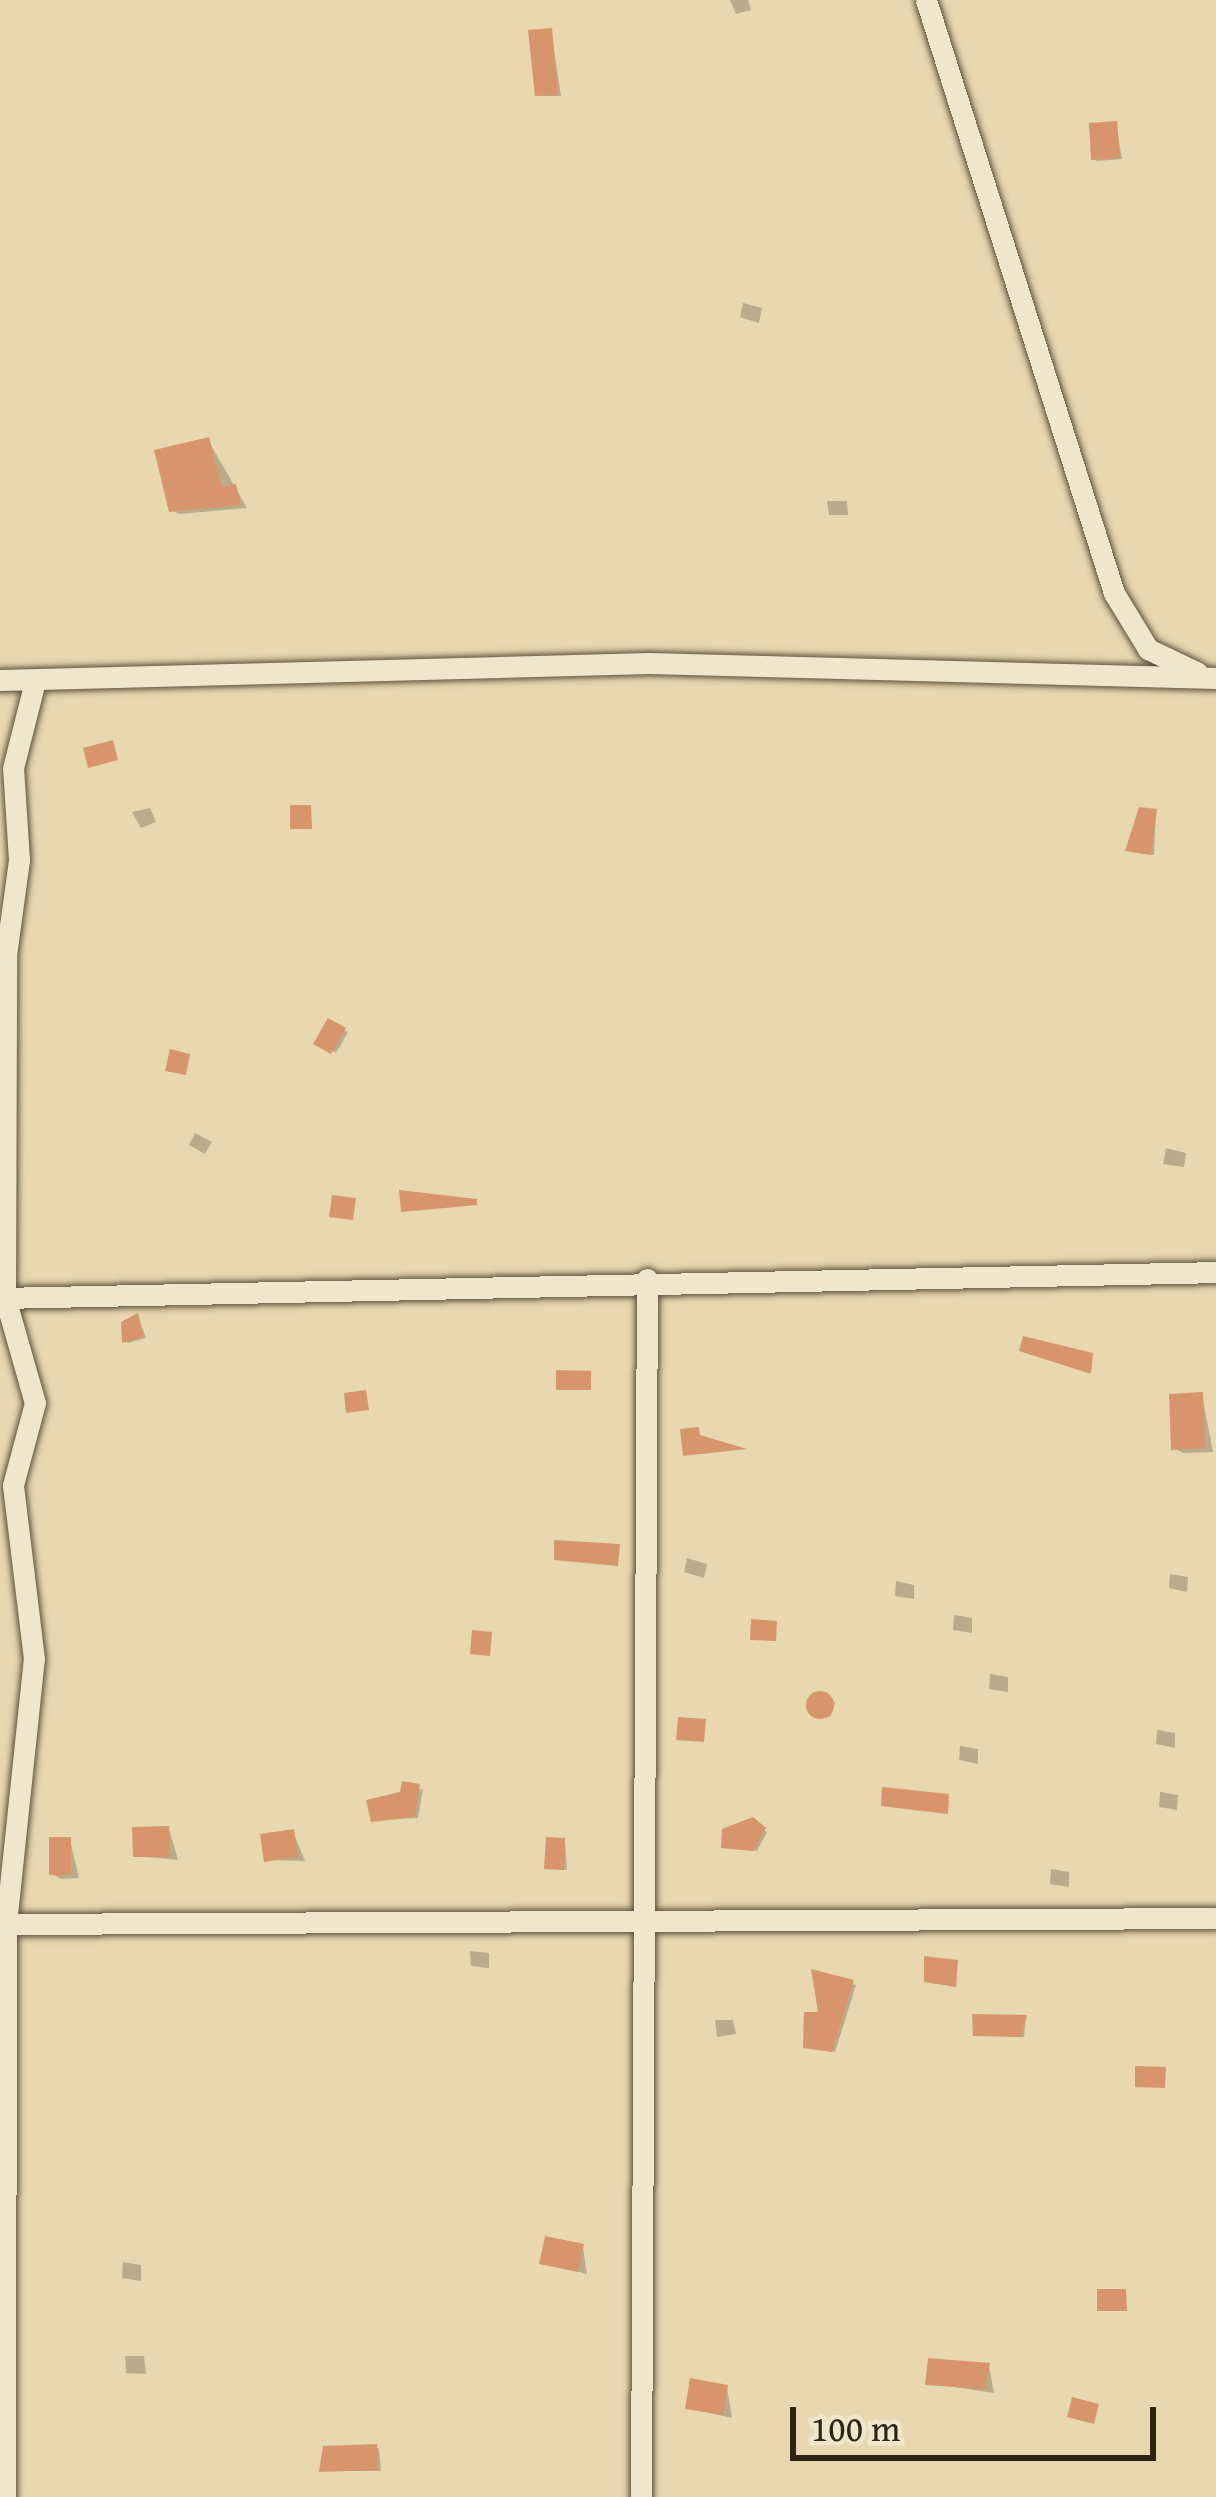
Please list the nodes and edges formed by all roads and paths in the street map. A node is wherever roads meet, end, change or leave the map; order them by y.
1 (926, 0) edge
2 (0, 680) edge
3 (35, 681) junction
4 (1212, 681) edge
5 (1216, 1272) edge
6 (647, 1279) junction
7 (2, 1298) edge
8 (1216, 1918) edge
9 (644, 1921) junction
10 (3, 1924) edge
11 (5, 2497) edge
12 (641, 2497) edge

1 - 4 street
2 - 3 street
3 - 4 street
3 - 7 street
5 - 6 street
6 - 7 street
6 - 9 street
7 - 10 street
8 - 9 street
9 - 10 street
9 - 12 street
10 - 11 street

